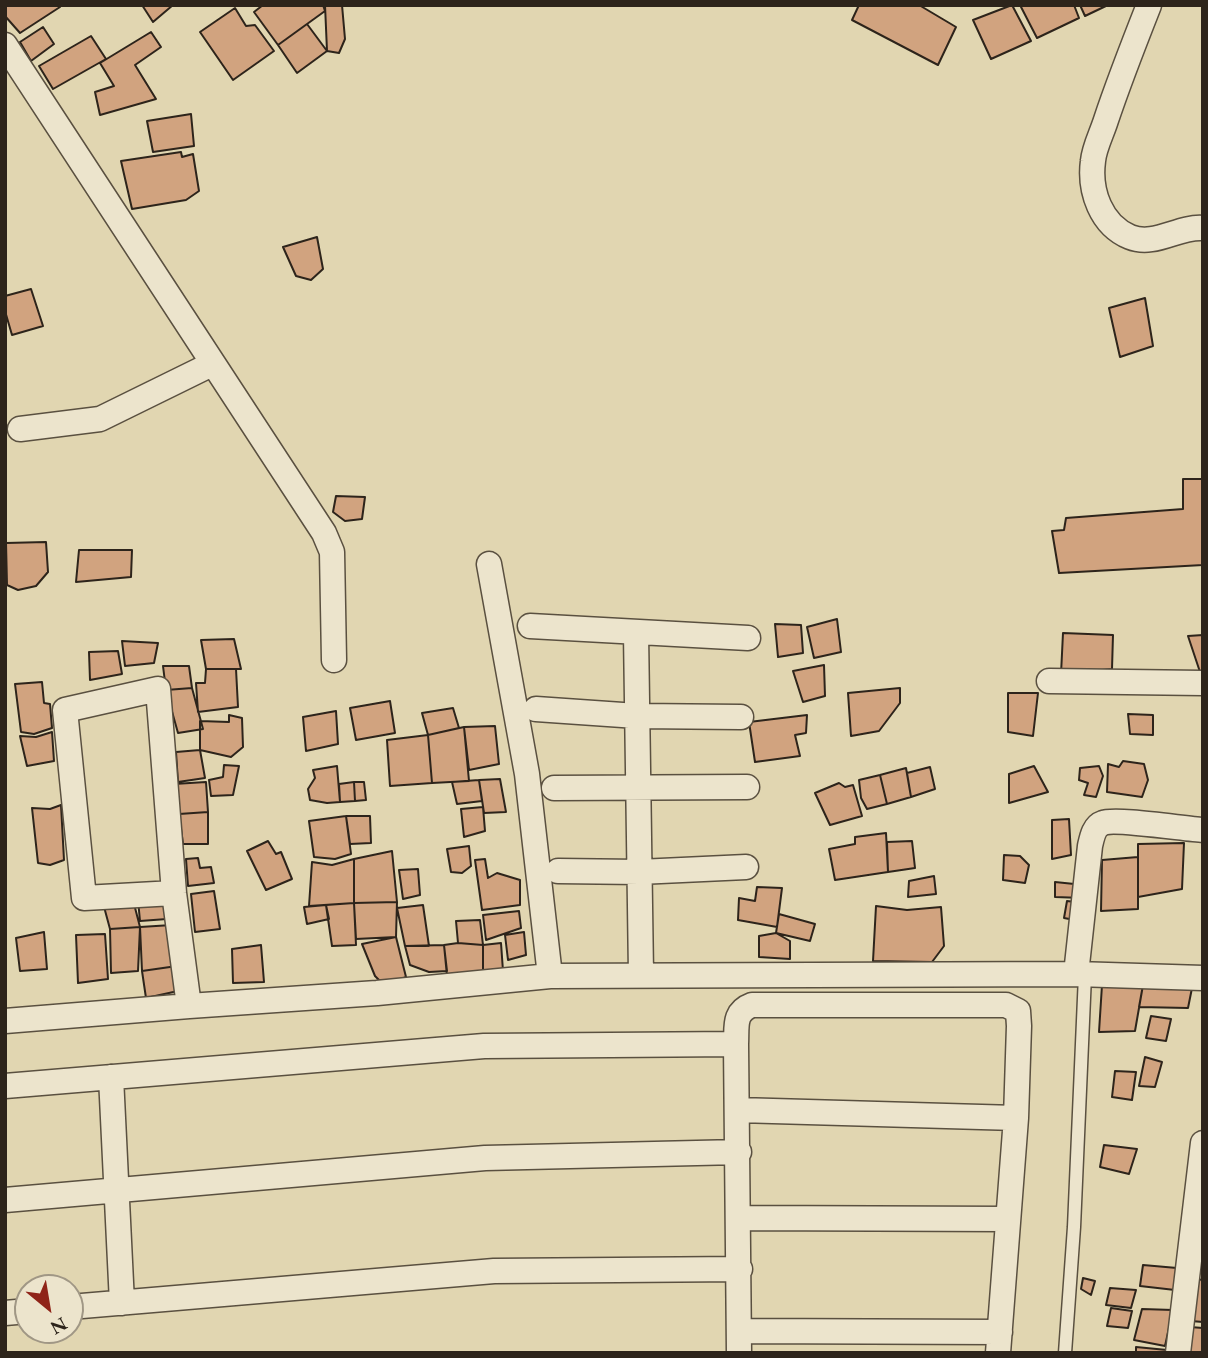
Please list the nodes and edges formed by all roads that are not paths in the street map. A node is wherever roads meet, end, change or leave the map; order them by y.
1 (1149, 5) edge
2 (5, 45) edge
3 (1203, 228) edge
4 (212, 364) junction
5 (20, 429) dead end
6 (489, 564) dead end
7 (530, 626) dead end
8 (636, 633) junction
9 (748, 638) dead end
10 (334, 660) dead end
11 (1049, 681) dead end
12 (1203, 684) edge
13 (536, 709) dead end
14 (637, 716) junction
15 (741, 717) dead end
16 (747, 787) dead end
17 (554, 788) dead end
18 (638, 788) junction
19 (1203, 830) edge
20 (746, 867) dead end
21 (558, 872) dead end
22 (639, 872) junction
23 (174, 893) junction
24 (641, 974) junction
25 (1080, 974) junction
26 (550, 976) junction
27 (1203, 978) edge
28 (189, 1006) junction
29 (5, 1021) edge
30 (736, 1044) junction
31 (111, 1077) junction
32 (5, 1086) edge
33 (738, 1110) junction
34 (1016, 1118) junction
35 (1203, 1143) edge
36 (739, 1152) junction
37 (116, 1190) junction
38 (5, 1200) edge
39 (739, 1218) junction
40 (1008, 1219) junction
41 (740, 1269) junction
42 (122, 1303) junction
43 (84, 1306) edge
44 (739, 1342) edge
45 (999, 1342) edge
46 (1065, 1353) edge
47 (1178, 1353) edge

1 - 3 street
2 - 4 street
4 - 5 street
4 - 10 street
6 - 26 street
7 - 8 street
8 - 9 street
8 - 14 street
11 - 12 street
13 - 14 street
14 - 15 street
14 - 18 street
16 - 18 street
17 - 18 street
18 - 22 street
19 - 25 street
20 - 22 street
21 - 22 street
22 - 24 street
23 - 23 street
23 - 28 street
24 - 25 street
24 - 26 street
25 - 27 street
25 - 46 lane
26 - 28 street
28 - 29 street
30 - 31 street
30 - 33 street
30 - 34 street
31 - 32 street
31 - 37 street
33 - 34 street
33 - 36 street
34 - 40 street
35 - 47 street
36 - 37 street
36 - 39 street
37 - 38 street
37 - 42 street
39 - 40 street
39 - 41 street
40 - 45 street
41 - 42 street
41 - 44 street
42 - 43 street
44 - 45 street

